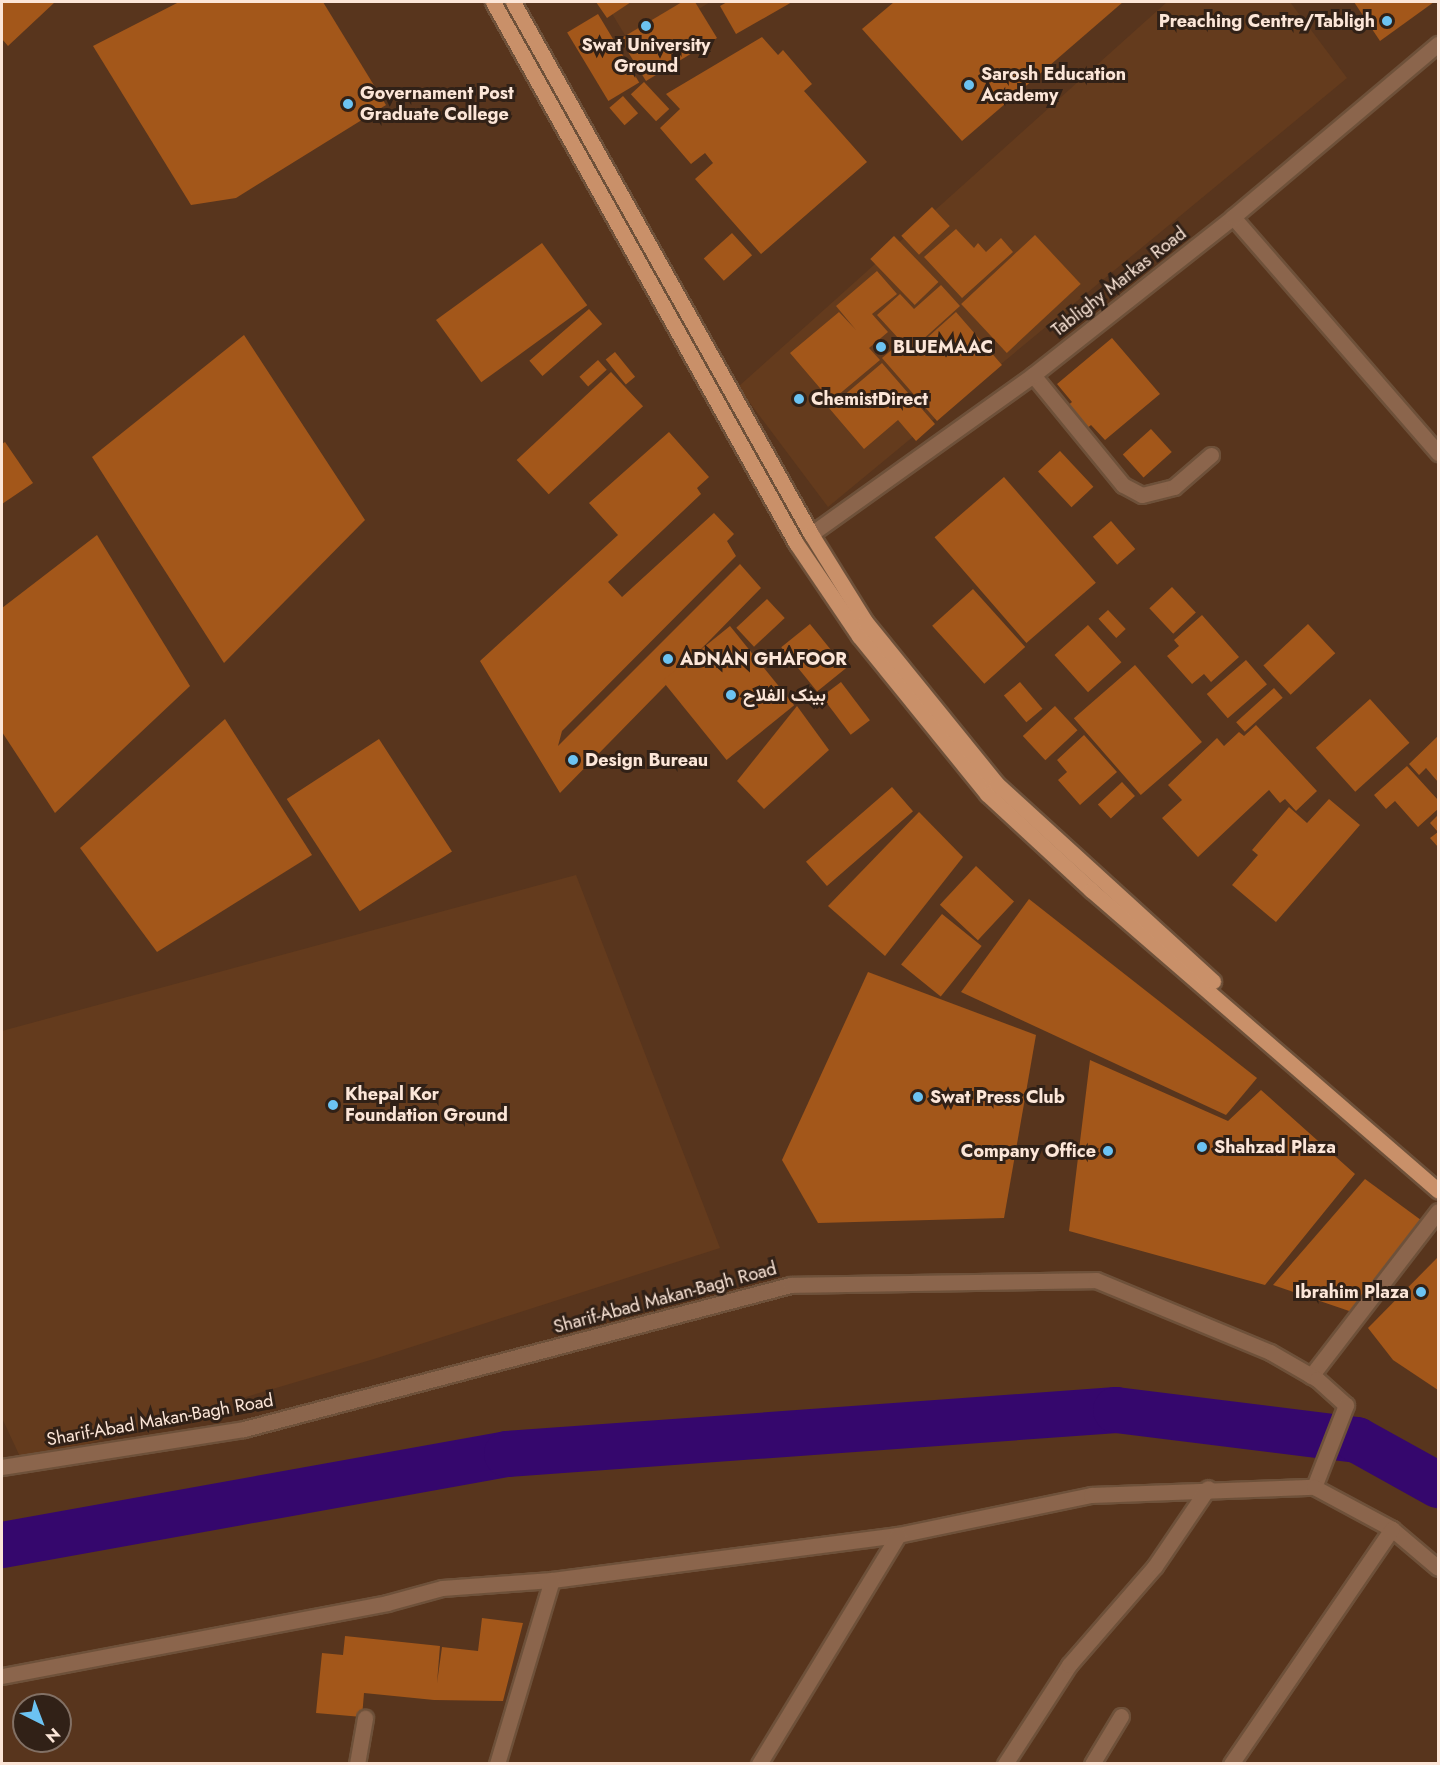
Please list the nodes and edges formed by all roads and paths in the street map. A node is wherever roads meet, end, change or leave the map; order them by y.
1 (493, 2) edge
2 (513, 2) edge
3 (1436, 52) edge
4 (1233, 217) junction
5 (1034, 375) junction
6 (1438, 453) edge
7 (1211, 455) dead end
8 (811, 534) junction
9 (1438, 1181) edge
10 (1438, 1191) edge
11 (1438, 1211) edge
12 (1311, 1376) junction
13 (2, 1467) edge
14 (1316, 1480) junction
15 (1208, 1488) junction
16 (1392, 1529) junction
17 (898, 1535) junction
18 (1438, 1568) edge
19 (552, 1580) junction
20 (2, 1677) edge
21 (1121, 1716) dead end
22 (365, 1718) dead end
23 (357, 1764) edge
24 (496, 1764) edge
25 (759, 1764) edge
26 (1005, 1764) edge
27 (1092, 1764) edge
28 (1231, 1764) edge

1 - 10 main road
2 - 8 main road
3 - 4 street, Tablighy Markas Road
4 - 5 street, Tablighy Markas Road
4 - 6 street
5 - 7 street
5 - 8 street, Tablighy Markas Road
8 - 9 main road
11 - 12 street
12 - 13 street, Sharif-Abad Makan-Bagh Road
12 - 14 street, Sharif-Abad Makan-Bagh Road
14 - 15 street
14 - 16 street
15 - 17 street
15 - 26 street
16 - 18 street
16 - 28 street
17 - 19 street
17 - 25 street
19 - 20 street
19 - 24 street
21 - 27 street
22 - 23 street

